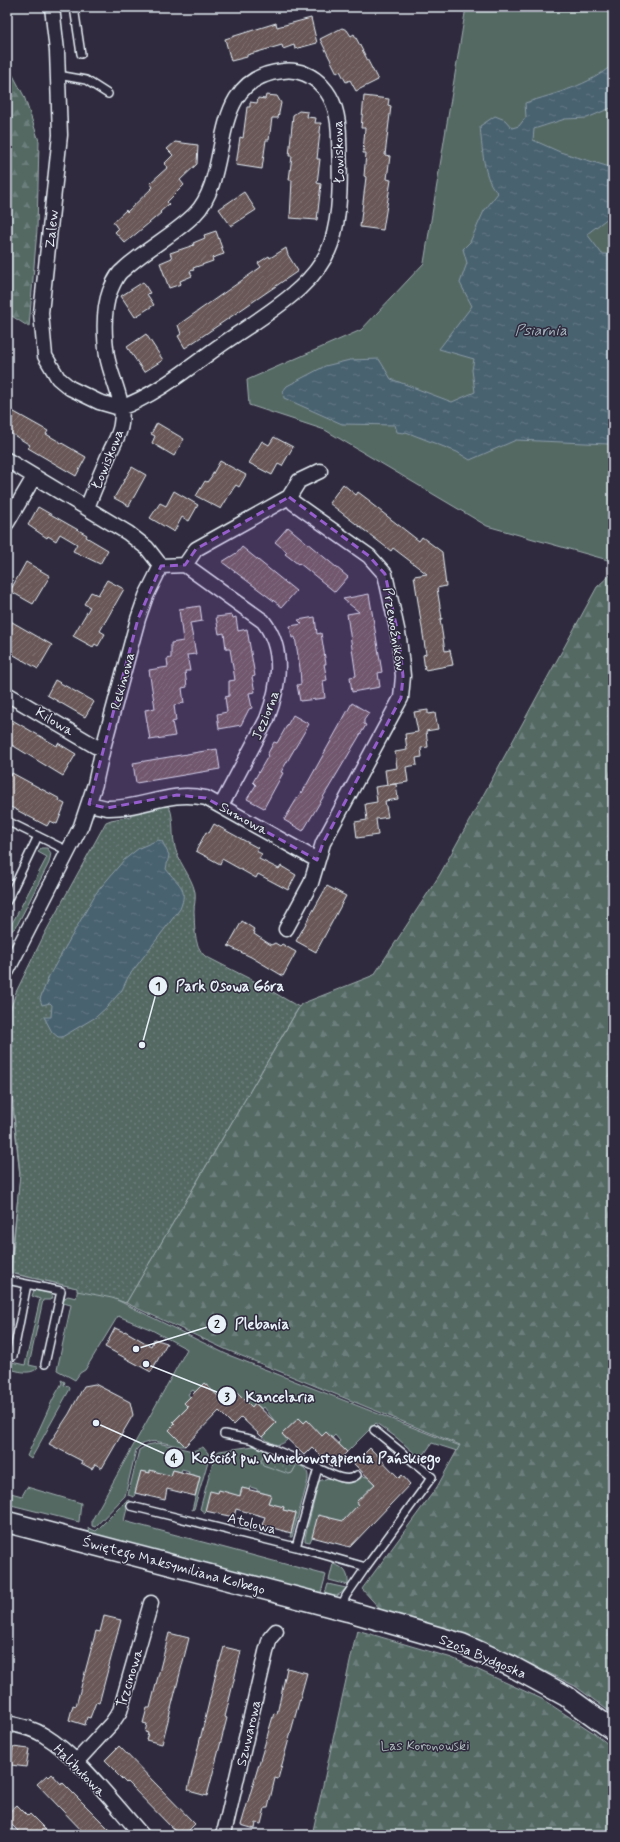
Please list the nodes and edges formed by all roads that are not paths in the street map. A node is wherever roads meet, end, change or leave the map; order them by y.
1 (52, 7) edge
2 (74, 7) edge
3 (81, 54) dead end
4 (58, 75) junction
5 (108, 94) dead end
6 (120, 408) junction
7 (7, 460) edge
8 (320, 472) dead end
9 (34, 477) junction
10 (289, 497) junction
11 (87, 508) junction
12 (7, 523) edge
13 (185, 565) junction
14 (161, 566) junction
15 (7, 694) edge
16 (103, 748) junction
17 (89, 804) junction
18 (221, 806) junction
19 (7, 821) edge
20 (38, 836) junction
21 (68, 851) junction
22 (317, 860) junction
23 (7, 901) edge
24 (286, 929) dead end
25 (7, 971) edge
26 (7, 1280) edge
27 (27, 1284) junction
28 (13, 1356) dead end
29 (45, 1364) dead end
30 (374, 1430) dead end
31 (224, 1434) dead end
32 (318, 1468) junction
33 (357, 1475) dead end
34 (131, 1506) dead end
35 (7, 1522) edge
36 (296, 1547) junction
37 (366, 1568) junction
38 (151, 1603) dead end
39 (340, 1609) junction
40 (276, 1631) dead end
41 (7, 1723) edge
42 (613, 1730) edge
43 (76, 1762) junction
44 (142, 1835) edge
45 (222, 1835) edge

1 - 4 street, Zalew
2 - 3 lane
4 - 5 lane
4 - 6 street, Zalew
6 - 6 street, Łowiskowa
6 - 11 street, Łowiskowa
7 - 9 street
8 - 10 street
9 - 11 street
9 - 12 street
10 - 13 street
10 - 22 street, Przewoźników
11 - 14 street
13 - 14 street
13 - 18 street, Jeziorna
14 - 16 street, Rekinowa
15 - 16 street, Kilowa
16 - 17 street, Rekinowa
17 - 18 street, Sumowa
17 - 21 street, Rekinowa
18 - 22 street, Sumowa
19 - 20 lane
20 - 21 lane
20 - 23 lane
21 - 25 street, Rekinowa
22 - 24 street
26 - 27 lane
27 - 28 lane
27 - 29 lane
30 - 37 lane
31 - 32 lane
32 - 33 lane
32 - 36 lane
34 - 36 lane, Atolowa
35 - 39 main road, Świętego Maksymiliana Kolbego
36 - 37 lane, Atolowa
37 - 39 lane
38 - 43 street, Trzcinowa
39 - 42 main road, Szosa Bydgoska
40 - 45 street, Szuwarowa
41 - 43 street, Halibutowa
43 - 44 street, Halibutowa

